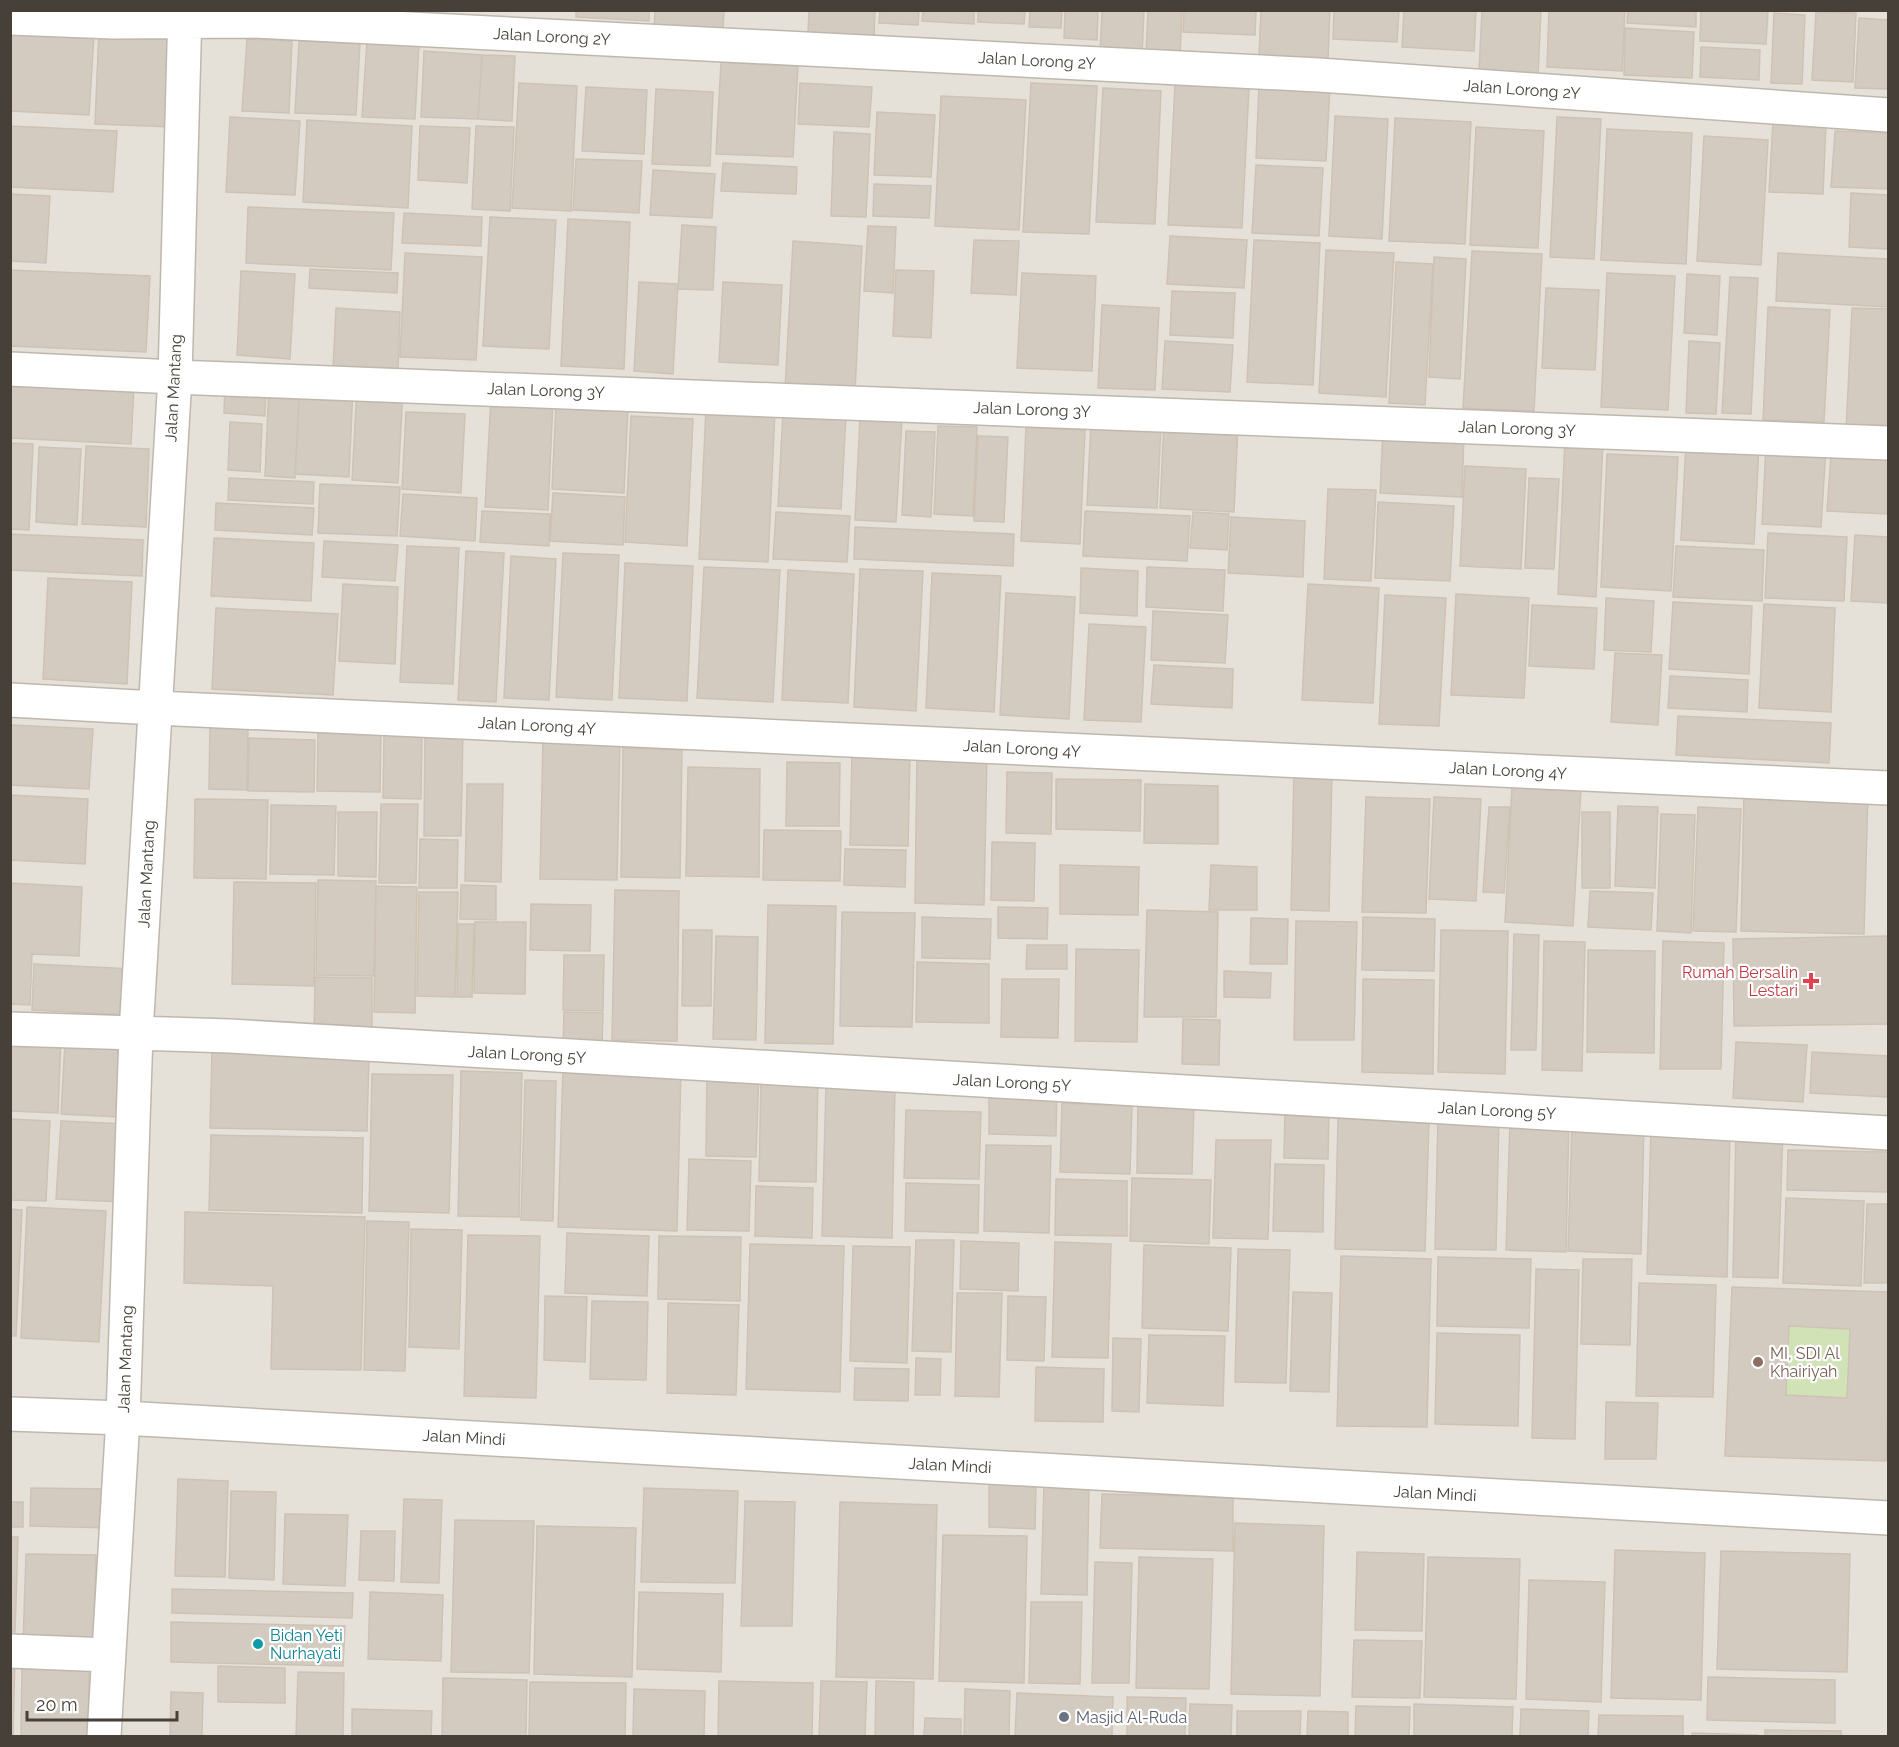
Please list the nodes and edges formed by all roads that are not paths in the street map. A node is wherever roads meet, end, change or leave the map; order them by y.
1 (185, 16) edge
2 (10, 18) edge
3 (1888, 115) edge
4 (10, 369) edge
5 (175, 377) junction
6 (1888, 443) edge
7 (10, 700) edge
8 (156, 708) junction
9 (1888, 788) edge
10 (10, 1029) edge
11 (136, 1033) junction
12 (1888, 1133) edge
13 (10, 1414) edge
14 (123, 1418) junction
15 (1888, 1518) edge
16 (10, 1650) edge
17 (108, 1655) junction
18 (104, 1737) edge

1 - 2 street, Jalan Lorong 2Y
1 - 3 street, Jalan Lorong 2Y
1 - 5 street, Jalan Mantang
4 - 5 street, Jalan Lorong 3Y
5 - 6 street, Jalan Lorong 3Y
5 - 8 street, Jalan Mantang
7 - 8 street, Jalan Lorong 4Y
8 - 9 street, Jalan Lorong 4Y
8 - 11 street, Jalan Mantang
10 - 11 street, Jalan Lorong 5Y
11 - 12 street, Jalan Lorong 5Y
11 - 14 street, Jalan Mantang
13 - 14 street, Jalan Mindi
14 - 15 street, Jalan Mindi
14 - 17 street, Jalan Mantang
16 - 17 street
17 - 18 street, Jalan Mantang

